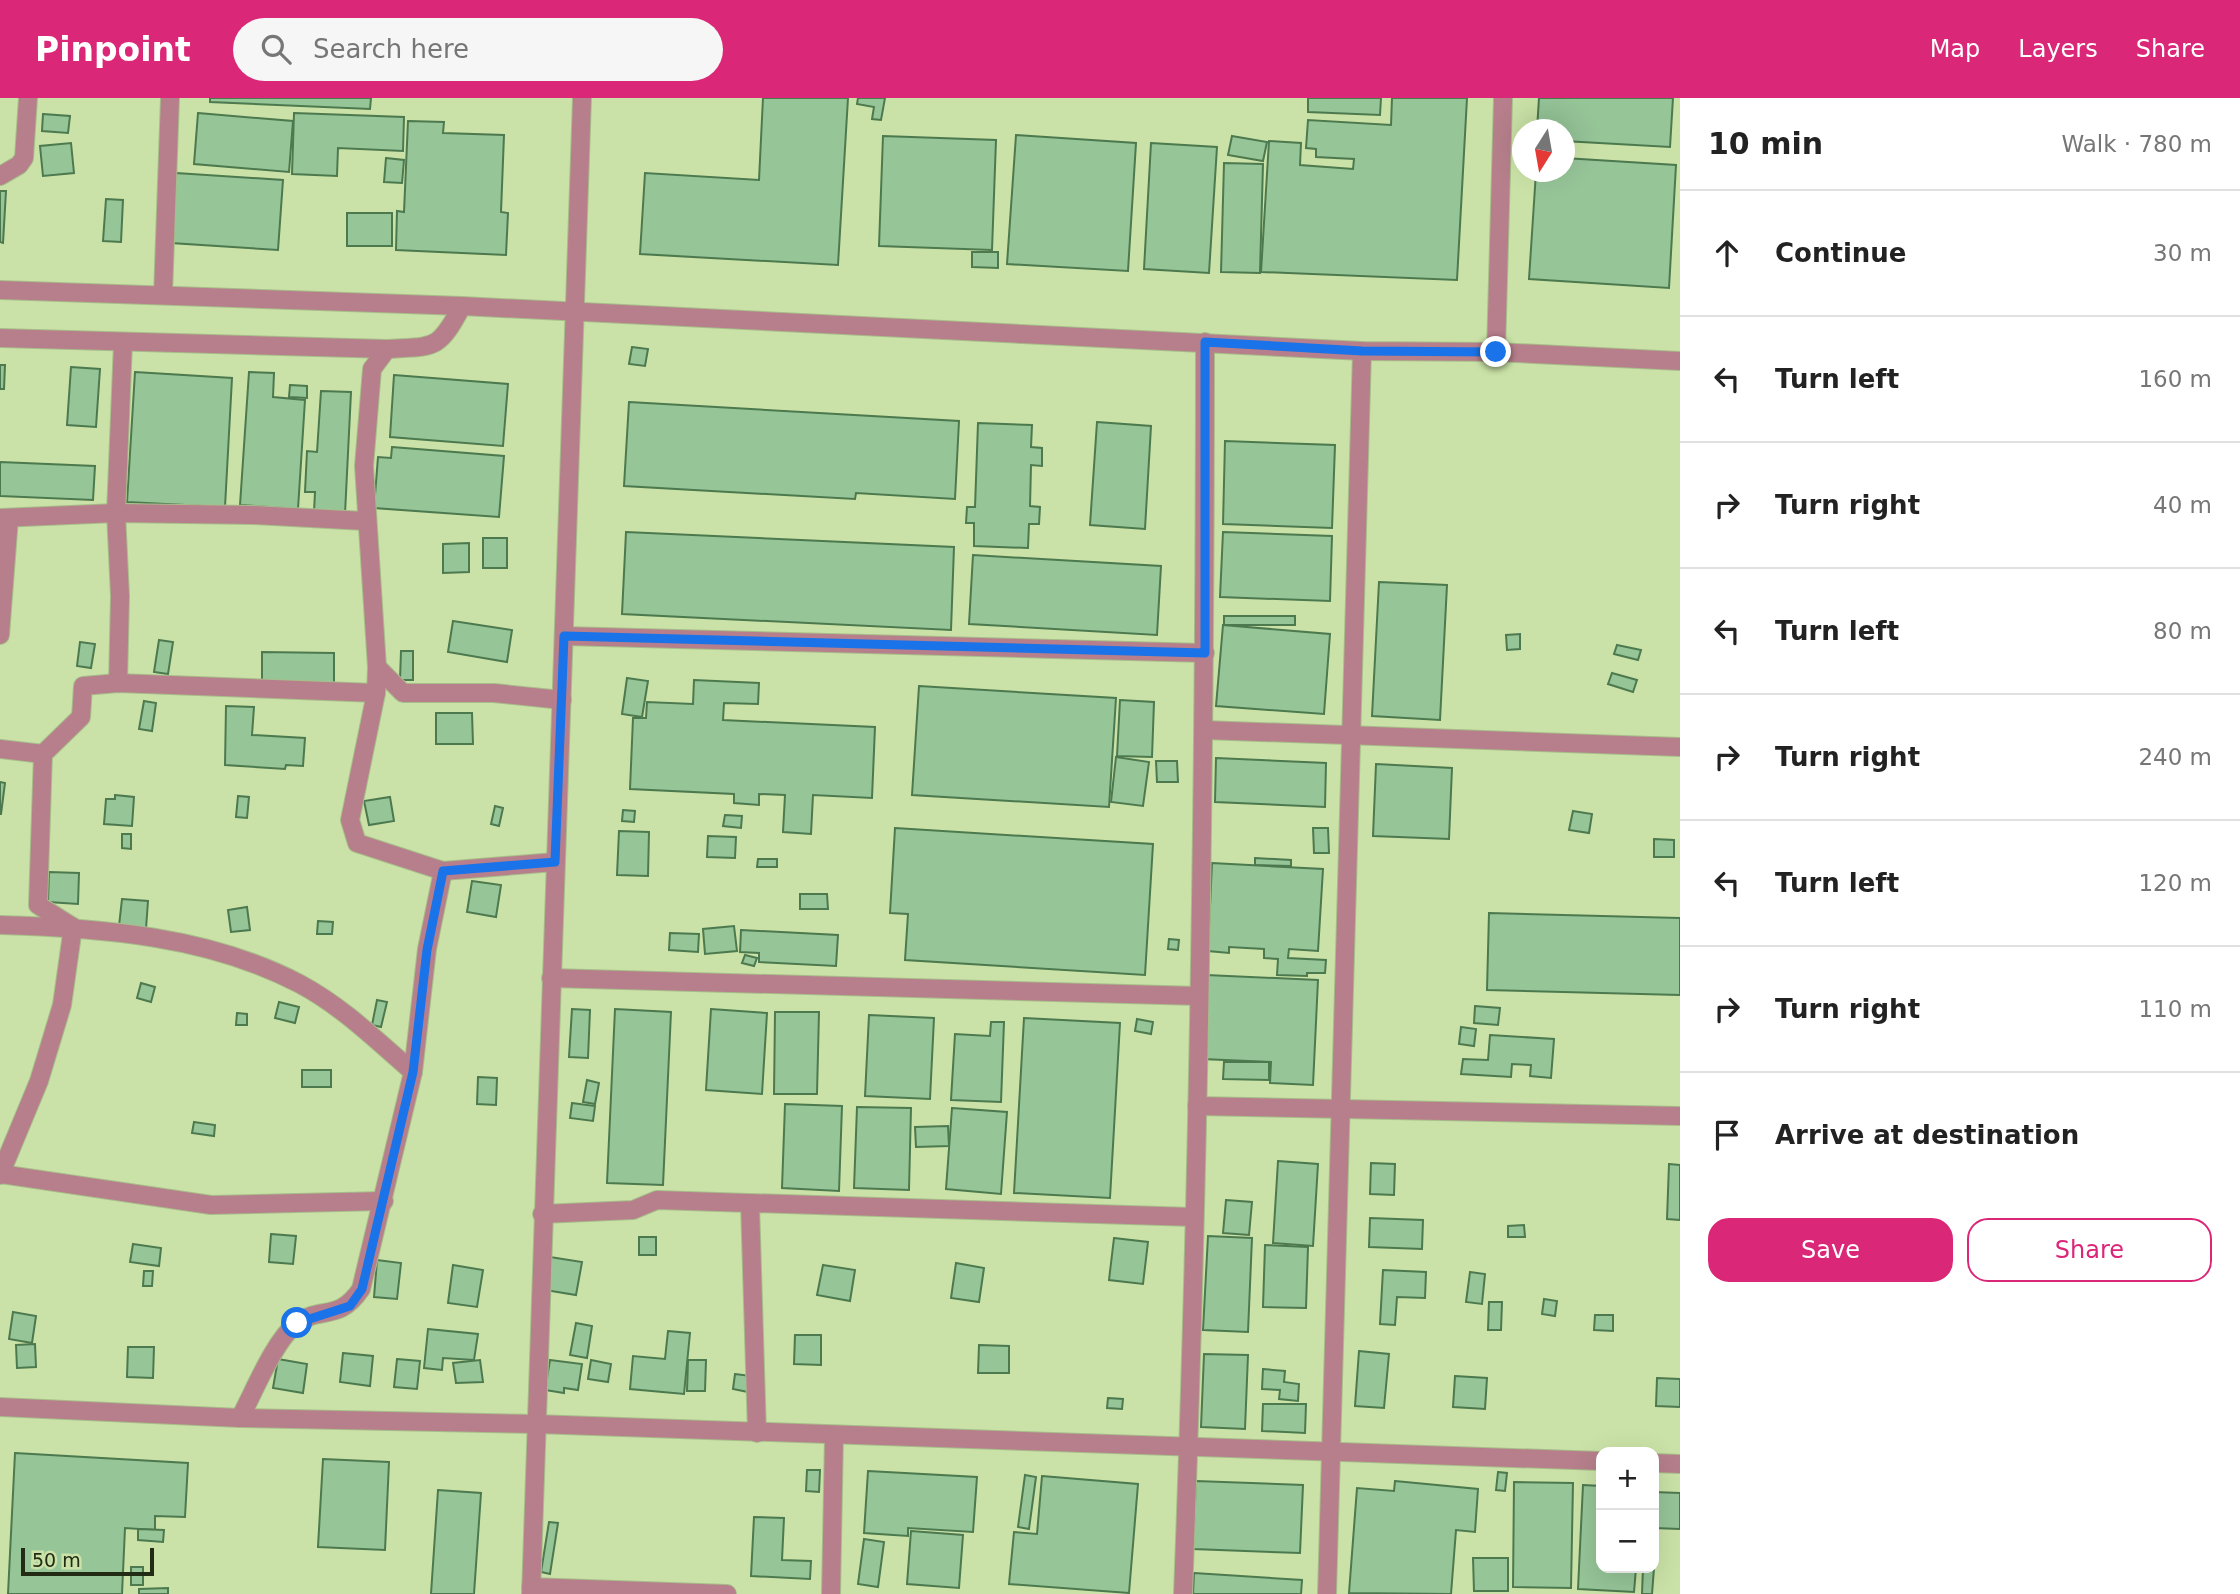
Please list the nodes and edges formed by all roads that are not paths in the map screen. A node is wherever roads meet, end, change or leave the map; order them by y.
1 (28, 98) edge
2 (170, 98) edge
3 (582, 98) edge
4 (1503, 98) edge
5 (0, 176) edge
6 (0, 290) edge
7 (163, 295) junction
8 (461, 306) junction
9 (576, 312) junction
10 (0, 338) edge
11 (1205, 342) junction
12 (123, 343) junction
13 (387, 349) junction
14 (1362, 351) junction
15 (1496, 352) junction
16 (1680, 361) edge
17 (116, 513) junction
18 (5, 518) edge
19 (365, 521) junction
20 (0, 635) edge
21 (564, 636) junction
22 (1205, 653) junction
23 (377, 667) junction
24 (118, 683) junction
25 (376, 693) junction
26 (562, 700) junction
27 (1204, 730) junction
28 (1351, 736) junction
29 (1680, 747) edge
30 (0, 749) edge
31 (43, 754) junction
32 (555, 862) junction
33 (443, 871) junction
34 (0, 925) edge
35 (73, 927) junction
36 (551, 978) junction
37 (1199, 996) junction
38 (413, 1072) junction
39 (1197, 1106) junction
40 (1340, 1109) junction
41 (1680, 1116) edge
42 (0, 1174) edge
43 (384, 1200) junction
44 (750, 1204) junction
45 (542, 1214) junction
46 (1193, 1217) junction
47 (0, 1407) edge
48 (240, 1418) junction
49 (536, 1424) junction
50 (757, 1433) junction
51 (834, 1436) junction
52 (1188, 1446) junction
53 (1331, 1450) junction
54 (1596, 1461) edge
55 (1659, 1463) edge
56 (1680, 1464) edge
57 (531, 1591) edge
58 (727, 1594) edge
59 (831, 1594) edge
60 (1183, 1594) edge
61 (1327, 1594) edge

1 - 5 street
2 - 7 street
3 - 9 street
4 - 15 street
6 - 7 street
7 - 8 street
8 - 9 street
8 - 13 street
9 - 11 street
9 - 21 street
10 - 12 street
11 - 14 street
11 - 22 street
12 - 13 street
12 - 17 street
13 - 19 street
14 - 15 street
14 - 28 street
15 - 16 street
17 - 18 street
17 - 19 street
17 - 24 street
18 - 20 street
19 - 23 street
21 - 22 street
21 - 26 street
22 - 27 street
23 - 25 street
23 - 26 street
24 - 25 street
24 - 31 street
25 - 33 street
26 - 32 street
27 - 28 street
27 - 37 street
28 - 29 street
28 - 40 street
30 - 31 street
31 - 35 street
32 - 33 street
32 - 36 street
33 - 38 street
34 - 35 street
35 - 38 street
35 - 42 street
36 - 37 street
36 - 45 street
37 - 39 street
38 - 43 street
39 - 40 street
39 - 46 street
40 - 41 street
40 - 53 street
42 - 43 street
43 - 48 street
44 - 45 street
44 - 46 street
44 - 50 street
45 - 49 street
46 - 52 street
47 - 48 street
48 - 49 street
49 - 50 street
49 - 57 street
50 - 51 street
51 - 52 street
51 - 59 street
52 - 53 street
52 - 60 street
53 - 54 street
53 - 61 street
55 - 56 street
57 - 58 street

